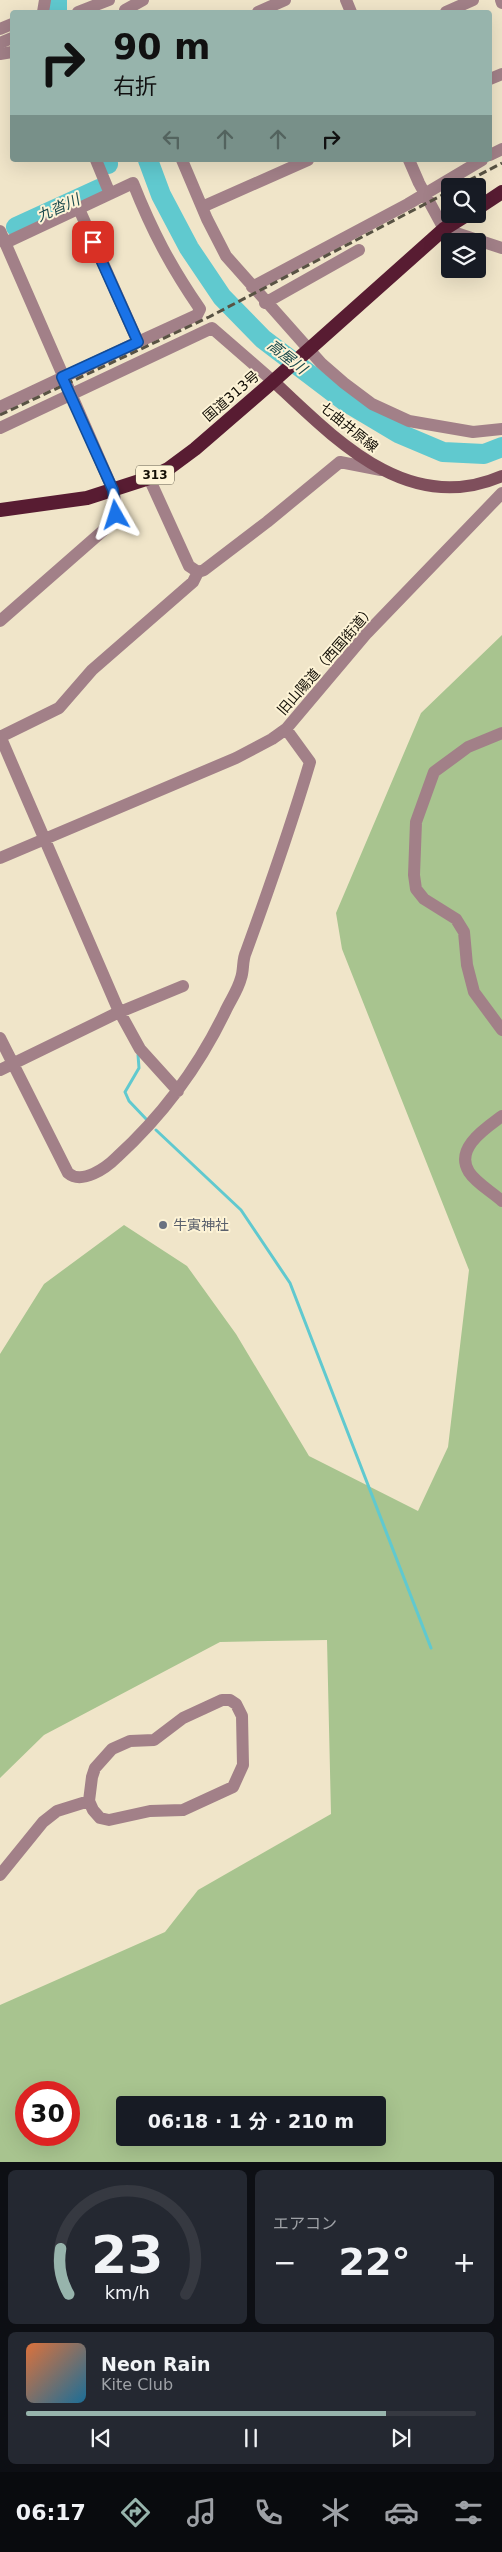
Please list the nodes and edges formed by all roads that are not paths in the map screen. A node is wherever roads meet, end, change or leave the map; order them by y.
1 (108, 0) edge
2 (144, 0) edge
3 (285, 0) edge
4 (473, 0) edge
5 (83, 10) edge
6 (125, 10) edge
7 (262, 10) edge
8 (450, 10) edge
9 (97, 162) edge
10 (183, 162) edge
11 (303, 162) edge
12 (410, 162) edge
13 (478, 162) edge
14 (502, 192) edge
15 (424, 193) junction
16 (110, 194) junction
17 (486, 203) edge
18 (202, 207) junction
19 (78, 209) junction
20 (454, 223) edge
21 (444, 229) junction
22 (2, 240) edge
23 (502, 248) edge
24 (359, 250) dead end
25 (252, 288) junction
26 (265, 303) junction
27 (197, 315) junction
28 (201, 333) junction
29 (138, 342) junction
30 (307, 350) junction
31 (62, 377) junction
32 (276, 378) junction
33 (71, 395) junction
34 (0, 406) edge
35 (0, 428) edge
36 (502, 429) edge
37 (381, 470) junction
38 (502, 476) edge
39 (149, 478) junction
40 (113, 490) junction
41 (502, 493) edge
42 (0, 510) edge
43 (198, 572) junction
44 (0, 620) edge
45 (286, 729) junction
46 (502, 733) edge
47 (0, 736) edge
48 (45, 839) junction
49 (0, 858) edge
50 (183, 986) dead end
51 (121, 1013) junction
52 (502, 1030) edge
53 (0, 1038) edge
54 (13, 1063) junction
55 (0, 1070) edge
56 (178, 1091) junction
57 (502, 1116) edge
58 (502, 1201) edge
59 (89, 1801) junction
60 (0, 1876) edge

1 - 5 street
2 - 6 street
3 - 7 street
4 - 8 street
9 - 16 street
10 - 18 street
11 - 18 street
12 - 15 street
13 - 15 street
14 - 17 highway
15 - 21 street
15 - 25 street
16 - 19 street
16 - 27 street
18 - 25 street
19 - 22 street
19 - 29 street
20 - 21 highway, 国道313号 / 313
21 - 23 street
21 - 30 highway, 国道313号 / 313
22 - 31 street
24 - 26 street
25 - 26 street
26 - 30 street
27 - 28 street
27 - 29 street
28 - 32 street
28 - 33 street
29 - 31 street
30 - 32 highway, 国道313号 / 313
30 - 36 street
31 - 33 street
31 - 34 street
32 - 37 main road, 七曲井原線
32 - 39 highway, 国道313号 / 313
33 - 35 street
33 - 40 street
37 - 38 main road, 七曲井原線
37 - 43 street
39 - 40 highway, 国道313号 / 313
39 - 43 street
40 - 42 highway, 国道313号 / 313
40 - 44 street
41 - 45 street, 旧山陽道（西国街道）
43 - 47 street
45 - 48 street, 旧山陽道（西国街道）
45 - 56 street
46 - 52 street
47 - 48 street
48 - 49 street, 旧山陽道（西国街道）
48 - 51 street
50 - 51 street
51 - 54 street
51 - 56 street
53 - 54 street
54 - 55 street
54 - 56 street
57 - 58 street
59 - 59 street
59 - 60 street

